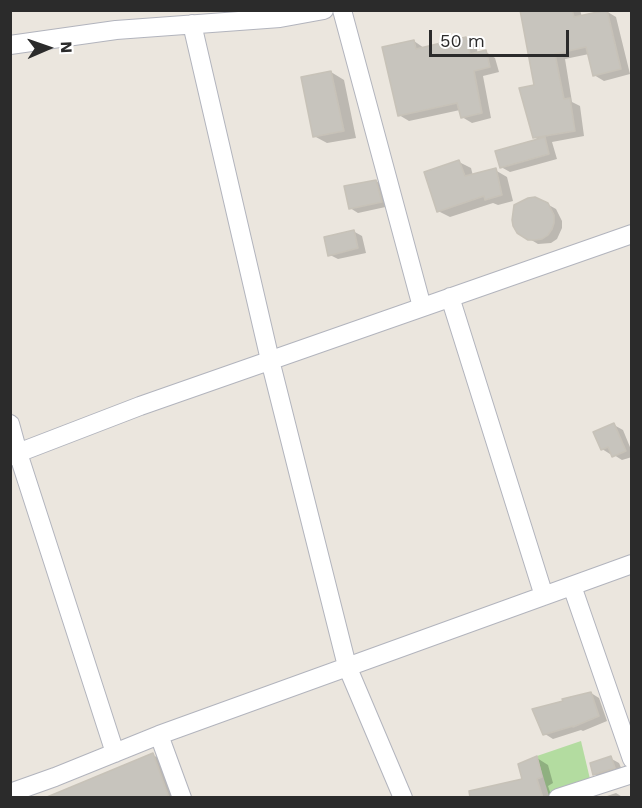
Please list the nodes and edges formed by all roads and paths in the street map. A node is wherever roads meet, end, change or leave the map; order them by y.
1 (324, 10) edge
2 (342, 10) edge
3 (161, 19) edge
4 (192, 24) junction
5 (10, 45) edge
6 (632, 234) edge
7 (450, 297) junction
8 (422, 307) junction
9 (270, 360) junction
10 (10, 424) edge
11 (14, 454) edge
12 (632, 564) edge
13 (572, 586) junction
14 (544, 596) junction
15 (347, 666) junction
16 (159, 735) junction
17 (115, 753) junction
18 (632, 759) edge
19 (632, 774) edge
20 (10, 793) edge
21 (182, 798) edge
22 (403, 798) edge
23 (558, 798) edge

1 - 4 street
2 - 8 street
3 - 4 street
3 - 5 street
4 - 9 street
6 - 7 street
7 - 8 street
7 - 14 street
8 - 9 street
9 - 11 street
9 - 15 street
10 - 11 street
11 - 17 street
12 - 13 street
13 - 14 street
13 - 18 street
14 - 15 street
15 - 16 street
15 - 22 street
16 - 17 street
16 - 21 street
17 - 20 street
19 - 23 street

